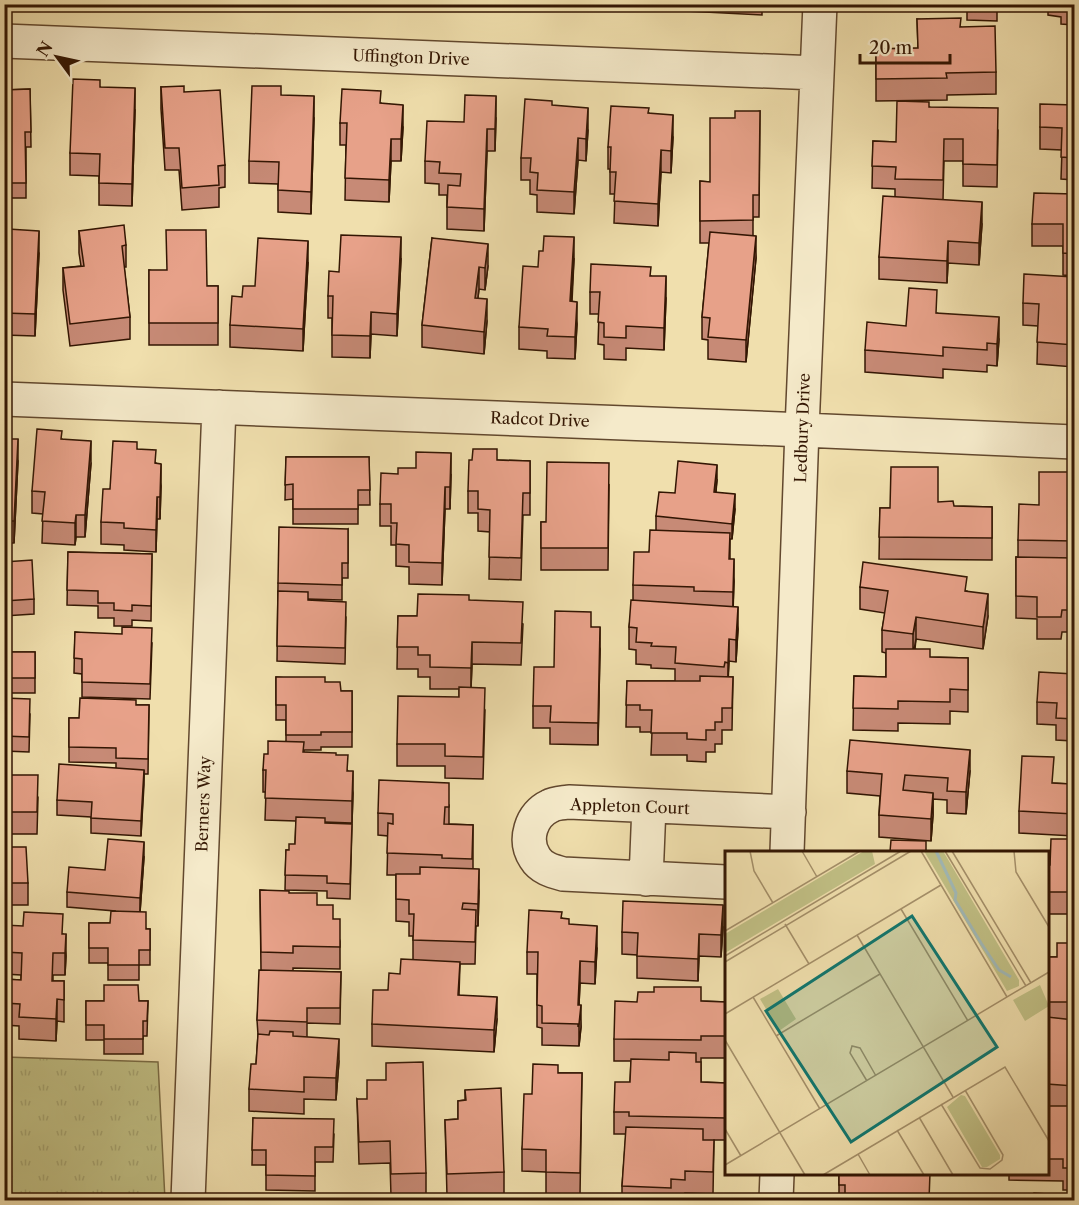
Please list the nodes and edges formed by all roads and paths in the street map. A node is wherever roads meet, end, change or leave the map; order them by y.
1 (820, 4) edge
2 (4, 41) edge
3 (817, 73) junction
4 (4, 399) edge
5 (219, 407) junction
6 (802, 429) junction
7 (1074, 442) edge
8 (649, 806) junction
9 (789, 812) junction
10 (787, 851) edge
11 (646, 879) junction
12 (725, 882) edge
13 (777, 1175) edge
14 (188, 1200) edge
15 (776, 1200) edge

1 - 3 street, Ledbury Drive
2 - 3 street, Uffington Drive
3 - 6 street, Ledbury Drive
4 - 5 street, Radcot Drive
5 - 6 street, Radcot Drive
5 - 14 street, Berners Way
6 - 7 street, Radcot Drive
6 - 9 street, Ledbury Drive
8 - 9 street, Appleton Court
8 - 11 street
8 - 11 street, Appleton Court
9 - 10 street, Ledbury Drive
11 - 12 street, Appleton Court
13 - 15 street

